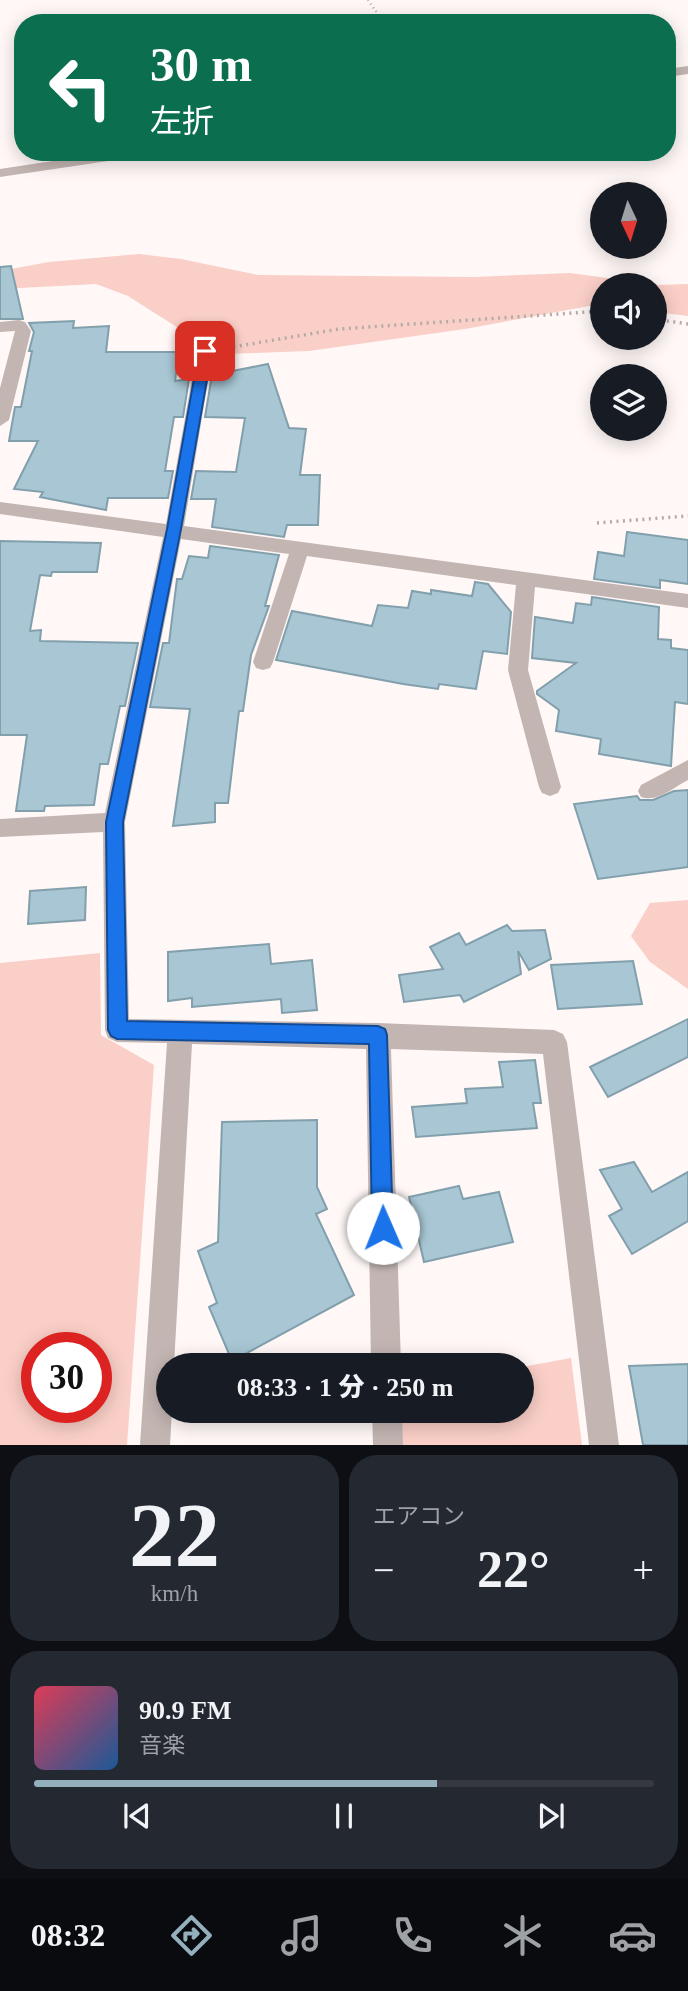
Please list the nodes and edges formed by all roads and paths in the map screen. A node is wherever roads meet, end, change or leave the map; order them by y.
1 (81, 161) edge
2 (0, 173) edge
3 (590, 312) edge
4 (667, 321) edge
5 (688, 324) edge
6 (0, 327) edge
7 (205, 351) joint
8 (0, 420) edge
9 (0, 508) edge
10 (688, 516) edge
11 (597, 523) dead end
12 (174, 529) junction
13 (300, 548) junction
14 (526, 580) junction
15 (688, 601) edge
16 (263, 662) dead end
17 (688, 769) edge
18 (550, 787) dead end
19 (649, 791) dead end
20 (114, 822) junction
21 (0, 828) edge
22 (180, 1030) junction
23 (378, 1035) junction
24 (386, 1353) edge
25 (387, 1423) edge
26 (155, 1445) edge
27 (388, 1445) edge
28 (604, 1445) edge

1 - 2 street
3 - 7 path
4 - 5 path
6 - 8 street
7 - 12 street
9 - 12 street
10 - 11 path
12 - 13 street
12 - 20 street
13 - 14 street
13 - 16 street
14 - 15 street
14 - 18 street
17 - 19 street
20 - 21 street
20 - 22 street
22 - 23 street
22 - 26 street
23 - 24 street
23 - 28 street
25 - 27 street

